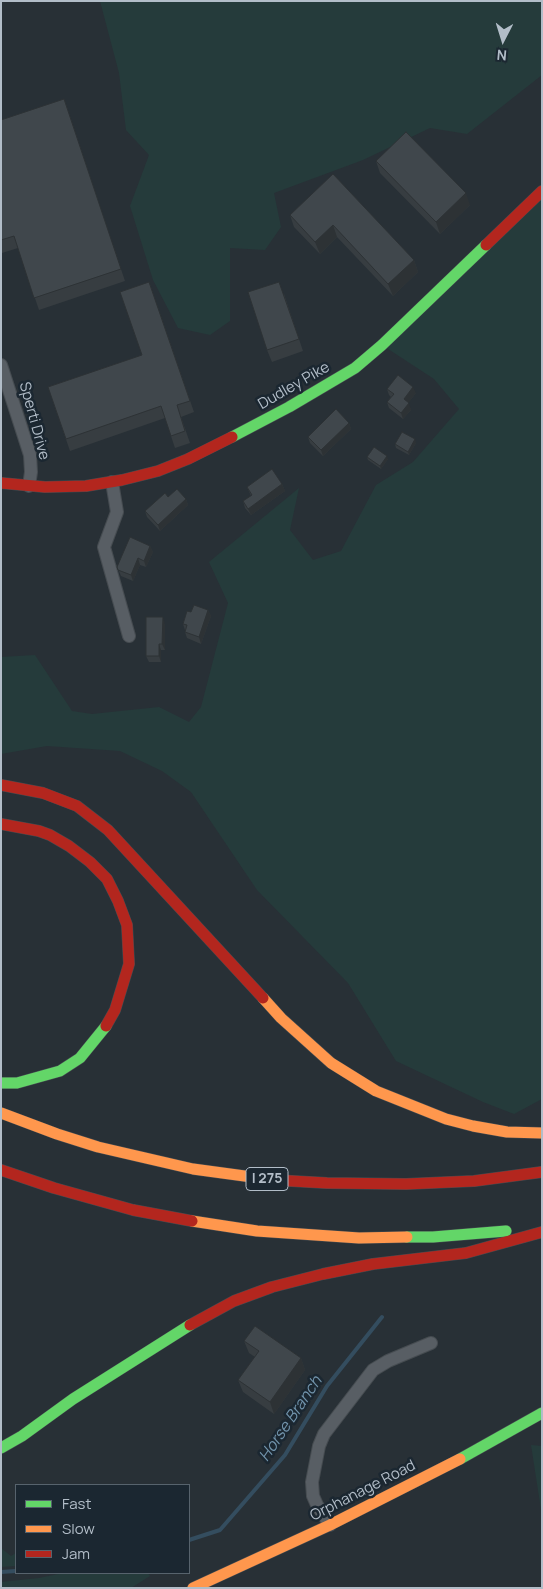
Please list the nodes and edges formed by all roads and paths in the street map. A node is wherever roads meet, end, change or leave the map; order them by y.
1 (542, 191) edge
2 (1, 365) edge
3 (1, 482) edge
4 (112, 482) junction
5 (29, 486) junction
6 (129, 636) dead end
7 (1, 785) edge
8 (1, 824) edge
9 (1, 1083) edge
10 (1, 1114) edge
11 (542, 1133) edge
12 (1, 1170) edge
13 (542, 1172) edge
14 (542, 1224) edge
15 (542, 1232) edge
16 (431, 1343) dead end
17 (542, 1413) edge
18 (1, 1448) edge
19 (330, 1525) junction
20 (193, 1588) edge

1 - 4 main road, Dudley Pike
2 - 5 street, Sperti Drive
3 - 5 main road, Dudley Pike
4 - 5 main road, Dudley Pike
4 - 6 street
7 - 11 main road
8 - 9 main road
10 - 13 main road, I 275
12 - 14 main road
15 - 18 main road
16 - 19 street
17 - 19 main road, Orphanage Road
19 - 20 main road, Orphanage Road

